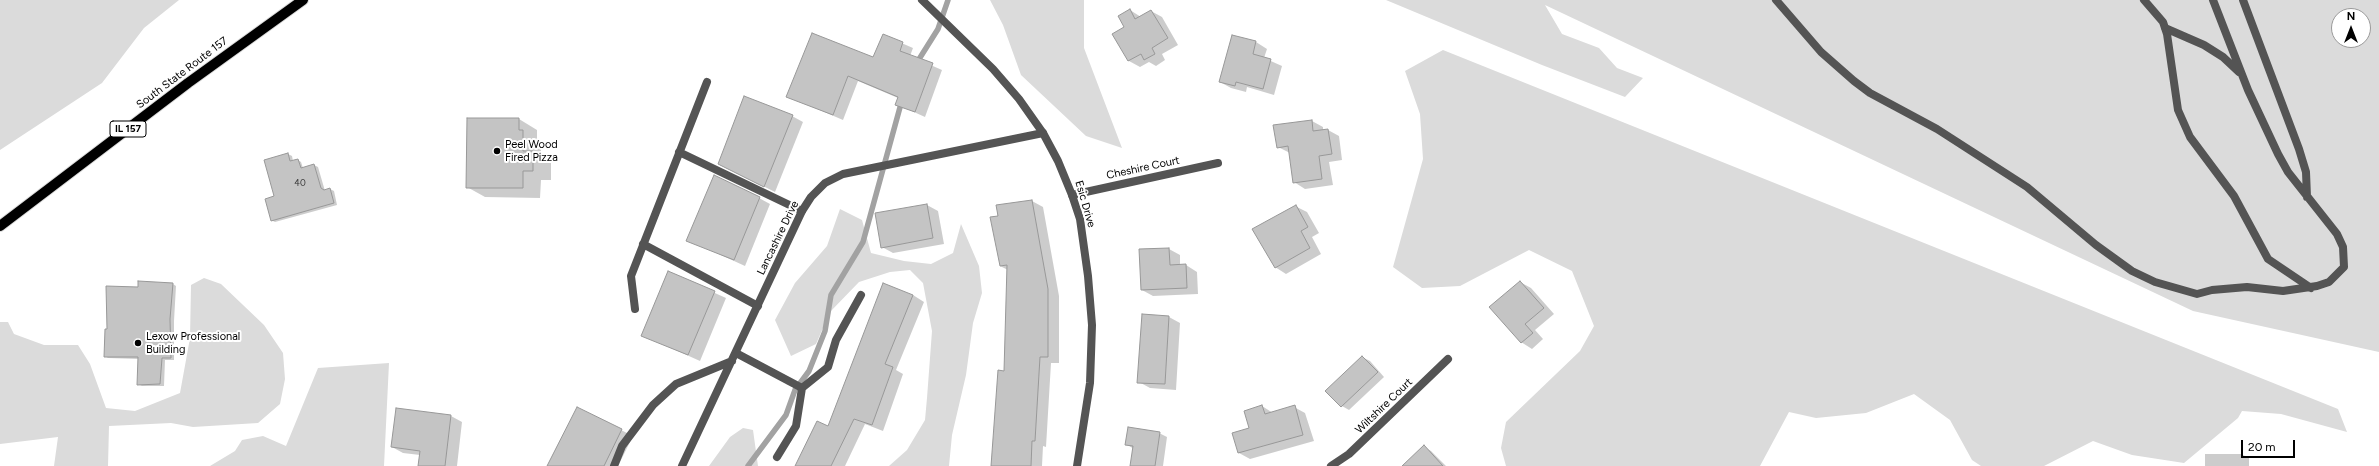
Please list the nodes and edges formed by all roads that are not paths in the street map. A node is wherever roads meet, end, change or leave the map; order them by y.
1 (303, 0) edge
2 (922, 0) edge
3 (1776, 0) edge
4 (2144, 0) edge
5 (2213, 0) edge
6 (2244, 0) edge
7 (2165, 28) junction
8 (2242, 76) junction
9 (707, 82) dead end
10 (1043, 133) junction
11 (679, 152) junction
12 (1218, 163) dead end
13 (1072, 195) junction
14 (2308, 197) junction
15 (802, 211) junction
16 (0, 226) edge
17 (643, 244) junction
18 (2311, 288) junction
19 (861, 295) dead end
20 (758, 306) junction
21 (635, 309) dead end
22 (736, 353) junction
23 (1448, 359) dead end
24 (732, 361) junction
25 (802, 388) junction
26 (777, 457) dead end
27 (614, 466) edge
28 (682, 466) edge
29 (1077, 466) edge
30 (1332, 466) edge

1 - 16 main road, South State Route 157 / IL 157
2 - 10 street, Esic Drive
3 - 18 street
4 - 7 street
5 - 8 street
6 - 14 street
7 - 8 street
7 - 18 street
8 - 14 street
9 - 11 street
10 - 13 street, Esic Drive
10 - 15 street, Lancashire Drive
11 - 15 street
11 - 17 street
12 - 13 street, Cheshire Court
13 - 29 street, Esic Drive
14 - 18 street
15 - 20 street, Lancashire Drive
17 - 20 street
17 - 21 street
19 - 25 street
20 - 22 street, Lancashire Drive
22 - 24 street, Lancashire Drive
22 - 25 street
23 - 30 street, Wiltshire Court
24 - 27 street
24 - 28 street, Lancashire Drive
25 - 26 street

